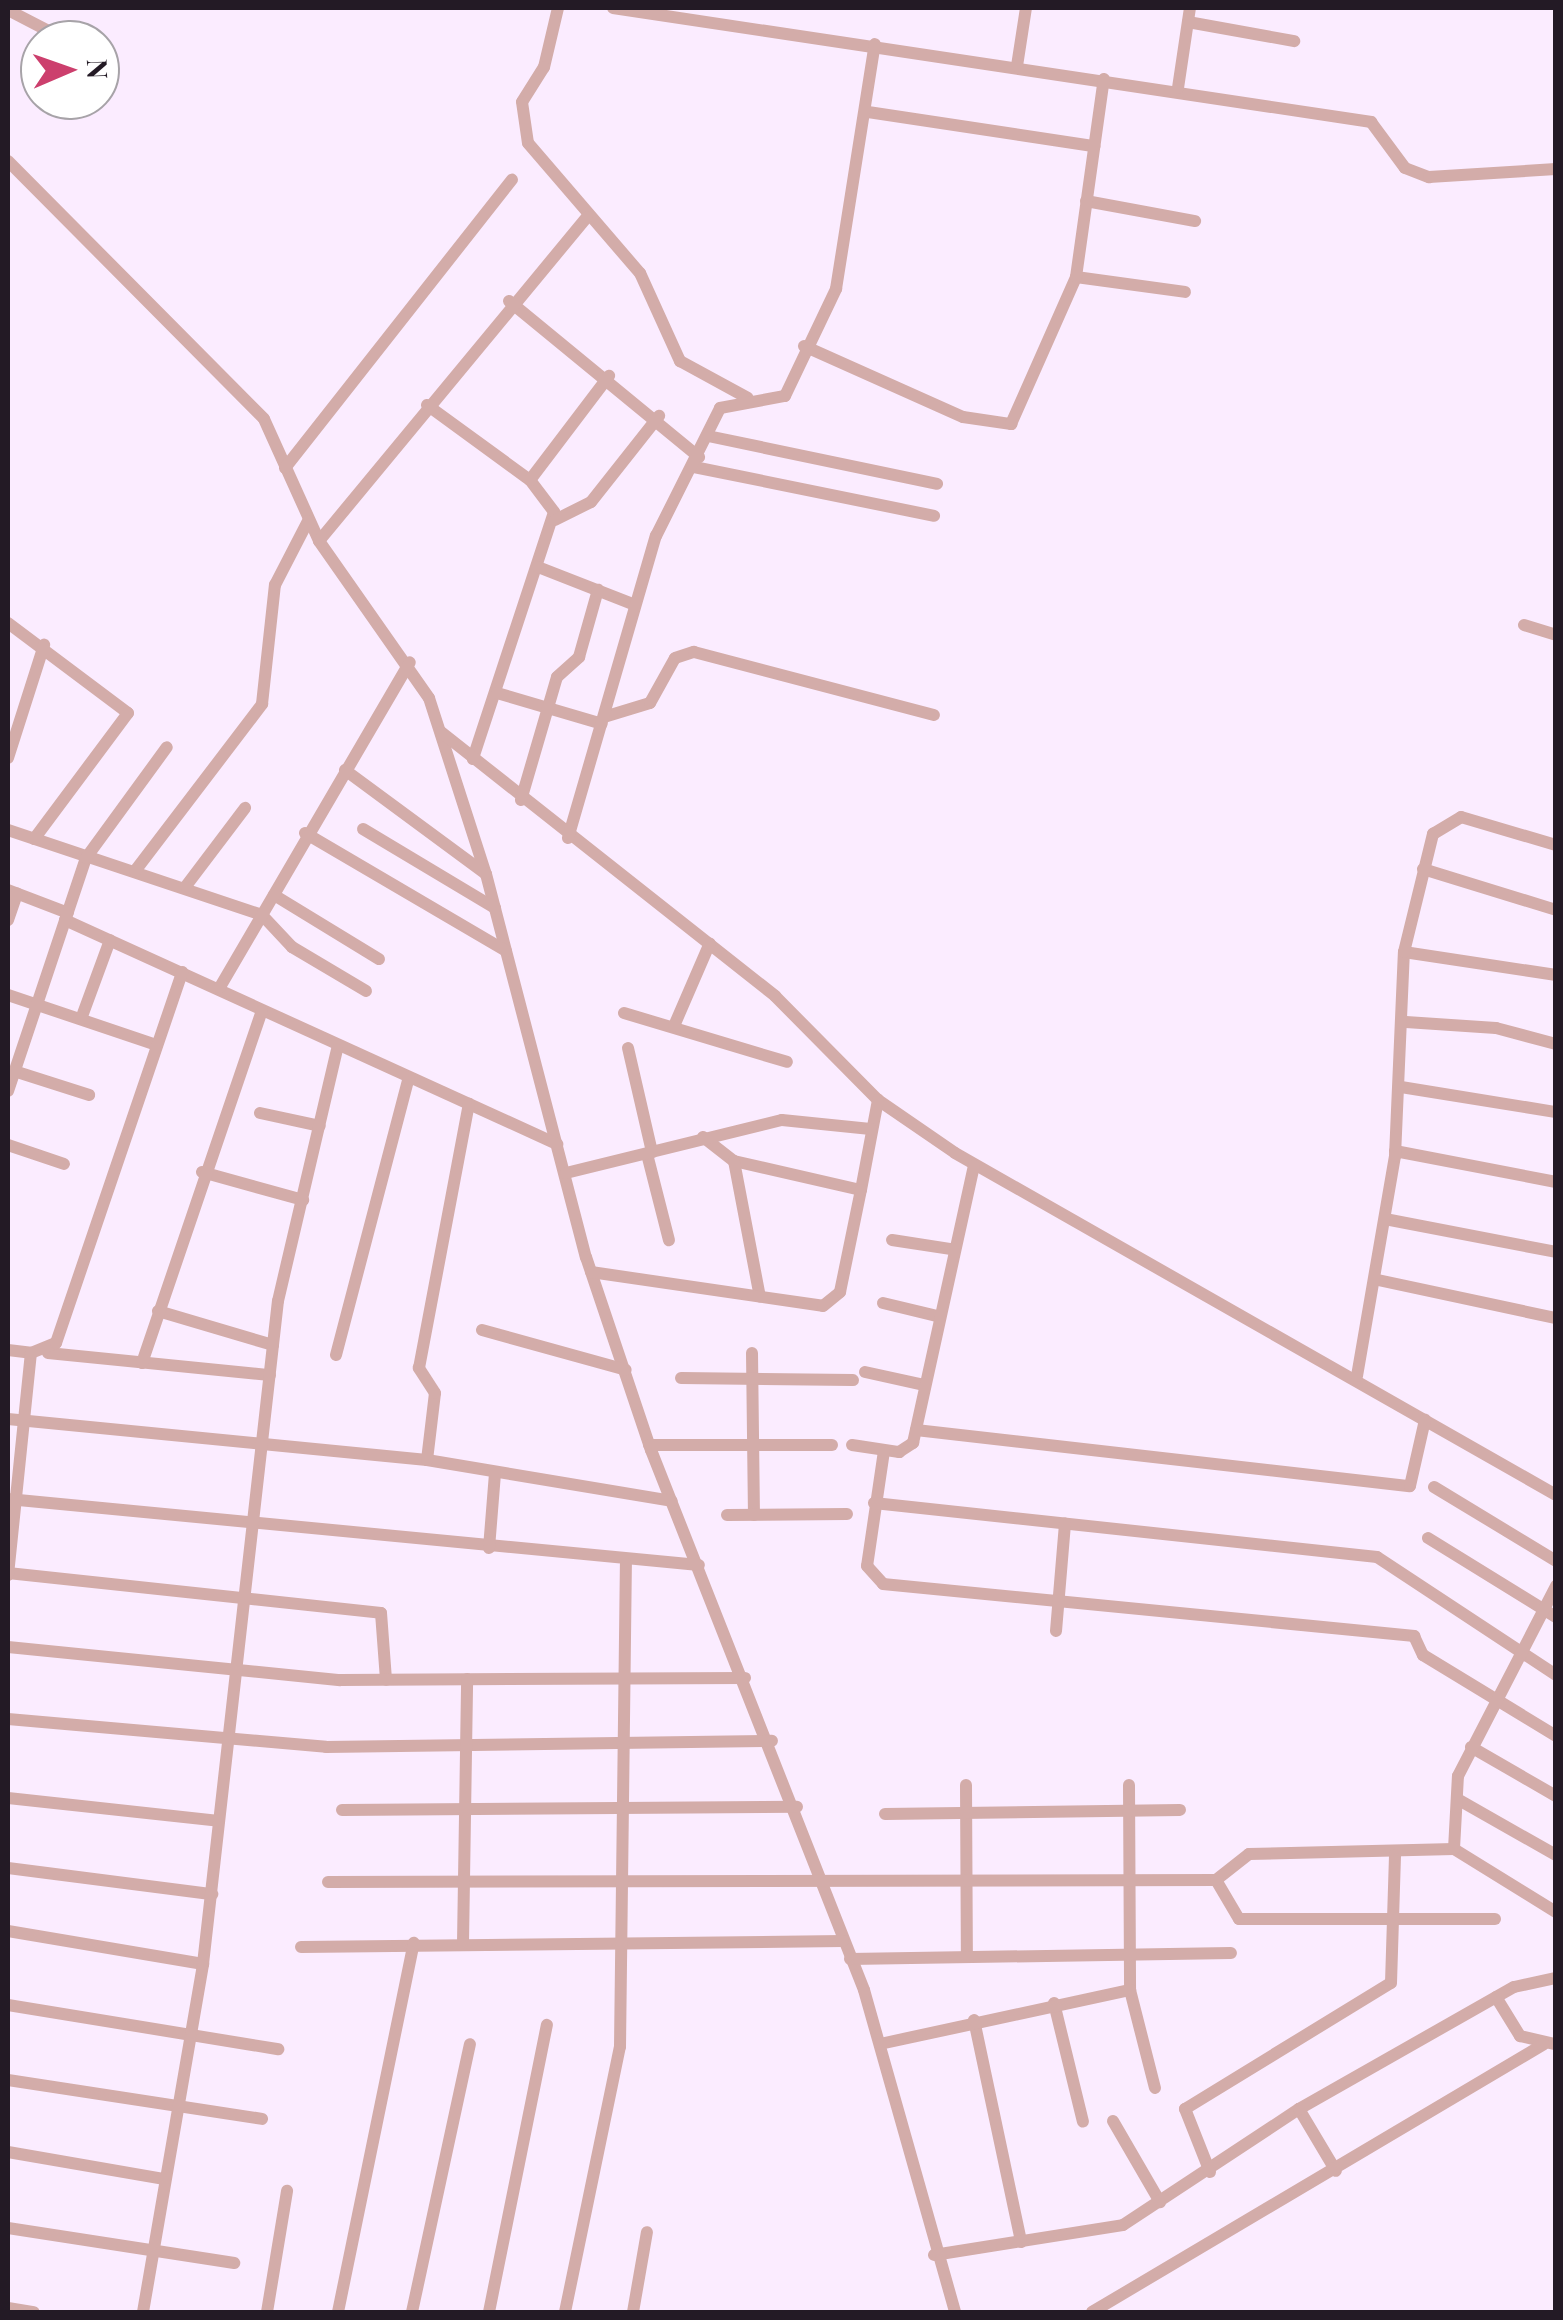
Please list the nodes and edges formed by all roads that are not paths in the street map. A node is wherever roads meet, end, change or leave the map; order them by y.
1 (558, 8) edge
2 (613, 8) edge
3 (1026, 8) edge
4 (1189, 15) edge
5 (1294, 40) dead end
6 (875, 44) junction
7 (1017, 66) junction
8 (1104, 80) junction
9 (1178, 88) junction
10 (868, 112) junction
11 (1094, 146) junction
12 (8, 160) edge
13 (1556, 169) edge
14 (512, 180) dead end
15 (1086, 201) junction
16 (587, 217) junction
17 (1194, 220) dead end
18 (1076, 277) junction
19 (1186, 292) dead end
20 (509, 301) junction
21 (804, 346) junction
22 (609, 376) junction
23 (749, 399) junction
24 (427, 405) junction
25 (659, 416) junction
26 (708, 436) junction
27 (696, 462) junction
28 (285, 468) junction
29 (530, 480) junction
30 (937, 484) dead end
31 (934, 516) dead end
32 (555, 520) junction
33 (308, 521) junction
34 (319, 542) junction
35 (538, 567) junction
36 (598, 590) junction
37 (635, 605) junction
38 (8, 623) edge
39 (1524, 625) dead end
40 (1556, 635) edge
41 (44, 646) junction
42 (410, 662) junction
43 (496, 693) junction
44 (551, 709) junction
45 (934, 715) dead end
46 (603, 720) junction
47 (440, 730) junction
48 (167, 747) dead end
49 (8, 758) edge
50 (473, 759) junction
51 (344, 770) junction
52 (521, 800) junction
53 (245, 808) dead end
54 (362, 829) dead end
55 (8, 830) edge
56 (306, 833) junction
57 (568, 838) junction
58 (34, 839) junction
59 (1556, 844) edge
60 (86, 858) junction
61 (1423, 869) junction
62 (135, 871) junction
63 (486, 874) junction
64 (186, 886) junction
65 (12, 892) edge
66 (274, 896) junction
67 (495, 908) junction
68 (1556, 910) edge
69 (66, 916) junction
70 (262, 916) junction
71 (8, 920) edge
72 (110, 940) junction
73 (710, 943) junction
74 (506, 951) junction
75 (1404, 952) junction
76 (380, 959) dead end
77 (182, 972) junction
78 (1556, 975) edge
79 (220, 987) junction
80 (366, 991) dead end
81 (8, 995) edge
82 (37, 1004) junction
83 (262, 1011) junction
84 (624, 1014) dead end
85 (81, 1019) junction
86 (1406, 1022) junction
87 (674, 1026) junction
88 (1556, 1044) edge
89 (158, 1045) junction
90 (628, 1048) dead end
91 (337, 1050) junction
92 (786, 1062) dead end
93 (14, 1071) junction
94 (409, 1077) junction
95 (1401, 1088) junction
96 (8, 1091) edge
97 (89, 1095) dead end
98 (878, 1100) junction
99 (469, 1104) junction
100 (260, 1112) dead end
101 (1556, 1112) edge
102 (320, 1126) junction
103 (871, 1128) junction
104 (703, 1138) junction
105 (556, 1144) junction
106 (8, 1145) edge
107 (1395, 1150) junction
108 (650, 1153) junction
109 (734, 1161) junction
110 (64, 1164) dead end
111 (974, 1166) junction
112 (202, 1172) junction
113 (566, 1173) junction
114 (1556, 1182) edge
115 (861, 1190) junction
116 (304, 1200) junction
117 (1385, 1219) junction
118 (668, 1240) dead end
119 (892, 1240) dead end
120 (951, 1249) junction
121 (1556, 1252) edge
122 (591, 1272) junction
123 (1378, 1280) junction
124 (760, 1297) junction
125 (883, 1303) dead end
126 (158, 1312) junction
127 (937, 1316) junction
128 (1556, 1318) edge
129 (482, 1330) dead end
130 (273, 1345) junction
131 (8, 1350) edge
132 (32, 1353) junction
133 (48, 1353) junction
134 (752, 1353) dead end
135 (336, 1355) dead end
136 (142, 1363) junction
137 (626, 1370) junction
138 (270, 1375) junction
139 (1357, 1376) junction
140 (681, 1378) dead end
141 (752, 1380) junction
142 (924, 1385) junction
143 (8, 1419) edge
144 (22, 1420) junction
145 (1425, 1420) junction
146 (916, 1430) junction
147 (753, 1444) junction
148 (649, 1445) junction
149 (832, 1445) dead end
150 (852, 1445) dead end
151 (261, 1450) junction
152 (884, 1451) junction
153 (427, 1460) junction
154 (495, 1472) junction
155 (1434, 1488) dead end
156 (1556, 1495) edge
157 (11, 1499) edge
158 (672, 1501) junction
159 (874, 1503) junction
160 (847, 1514) dead end
161 (727, 1515) dead end
162 (754, 1515) junction
163 (1065, 1523) junction
164 (253, 1524) junction
165 (1428, 1538) dead end
166 (488, 1548) junction
167 (1556, 1561) edge
168 (626, 1564) junction
169 (698, 1565) junction
170 (8, 1574) edge
171 (1556, 1586) edge
172 (242, 1596) junction
173 (1058, 1596) junction
174 (1542, 1610) junction
175 (1556, 1617) edge
176 (1056, 1631) dead end
177 (8, 1646) edge
178 (1519, 1654) junction
179 (235, 1666) junction
180 (1556, 1675) edge
181 (621, 1678) junction
182 (746, 1678) junction
183 (466, 1679) junction
184 (386, 1680) junction
185 (1496, 1696) junction
186 (8, 1719) edge
187 (1556, 1736) edge
188 (230, 1739) junction
189 (623, 1741) junction
190 (772, 1741) junction
191 (465, 1745) junction
192 (1471, 1747) junction
193 (966, 1784) dead end
194 (1130, 1785) dead end
195 (1556, 1796) edge
196 (8, 1798) edge
197 (1459, 1800) junction
198 (798, 1806) junction
199 (623, 1809) junction
200 (342, 1810) dead end
201 (1130, 1810) junction
202 (1180, 1810) dead end
203 (966, 1812) junction
204 (463, 1814) junction
205 (885, 1814) dead end
206 (220, 1821) junction
207 (1454, 1849) junction
208 (1395, 1856) junction
209 (1556, 1856) edge
210 (8, 1868) edge
211 (624, 1880) junction
212 (1216, 1880) junction
213 (966, 1881) junction
214 (328, 1882) dead end
215 (1129, 1882) junction
216 (460, 1883) junction
217 (826, 1884) junction
218 (212, 1894) junction
219 (1556, 1912) edge
220 (1396, 1914) junction
221 (1495, 1919) dead end
222 (8, 1931) edge
223 (626, 1938) junction
224 (842, 1941) junction
225 (414, 1942) junction
226 (463, 1943) junction
227 (301, 1947) dead end
228 (1232, 1953) dead end
229 (1133, 1954) junction
230 (966, 1956) junction
231 (850, 1959) junction
232 (203, 1964) junction
233 (1556, 1978) edge
234 (1130, 1990) junction
235 (1496, 1998) junction
236 (1054, 2003) junction
237 (8, 2005) edge
238 (974, 2020) junction
239 (546, 2025) dead end
240 (190, 2035) junction
241 (470, 2044) dead end
242 (880, 2044) junction
243 (1550, 2044) edge
244 (278, 2049) dead end
245 (8, 2080) edge
246 (1155, 2088) dead end
247 (179, 2108) junction
248 (1298, 2109) junction
249 (262, 2119) dead end
250 (1113, 2121) dead end
251 (1083, 2122) dead end
252 (8, 2152) edge
253 (1210, 2172) junction
254 (1336, 2172) junction
255 (164, 2179) junction
256 (288, 2191) dead end
257 (1160, 2202) junction
258 (8, 2228) edge
259 (646, 2232) dead end
260 (1021, 2242) junction
261 (153, 2248) junction
262 (934, 2256) junction
263 (234, 2263) dead end
264 (8, 2308) edge
265 (34, 2312) edge
266 (143, 2312) edge
267 (267, 2312) edge
268 (338, 2312) edge
269 (412, 2312) edge
270 (490, 2312) edge
271 (564, 2312) edge
272 (632, 2312) edge
273 (956, 2312) edge
274 (1092, 2312) edge

1 - 16 street
2 - 6 street
3 - 7 street
4 - 5 street
4 - 9 street
6 - 7 street
6 - 10 street
7 - 8 street
8 - 9 street
8 - 11 street
9 - 13 street
10 - 11 street
10 - 21 street
11 - 15 street
12 - 28 street
14 - 28 street
15 - 17 street
15 - 18 street
16 - 20 street
16 - 23 street
18 - 19 street
18 - 21 street
20 - 22 street
20 - 24 street
21 - 23 street
22 - 25 street
22 - 29 street
23 - 26 street
24 - 29 street
24 - 34 street
25 - 27 street
25 - 32 street
26 - 27 street
26 - 30 street
27 - 31 street
27 - 37 street
28 - 33 street
29 - 32 street
32 - 35 street
33 - 34 street
33 - 62 street
34 - 42 street
35 - 36 street
35 - 43 street
36 - 37 street
36 - 44 street
37 - 46 street
38 - 41 street
39 - 40 street
41 - 49 street
41 - 58 street
42 - 47 street
42 - 51 street
43 - 44 street
43 - 50 street
44 - 46 street
44 - 52 street
45 - 46 street
46 - 57 street
47 - 50 street
47 - 63 street
48 - 60 street
50 - 52 street
51 - 56 street
51 - 63 street
52 - 57 street
53 - 64 street
54 - 67 street
55 - 58 street
56 - 66 street
56 - 74 street
57 - 73 street
58 - 60 street
59 - 61 street
60 - 62 street
60 - 69 street
61 - 68 street
61 - 75 street
62 - 64 street
63 - 67 street
64 - 70 street
65 - 69 street
65 - 71 street
66 - 70 street
66 - 76 street
67 - 74 street
69 - 72 street
69 - 82 street
70 - 79 street
70 - 80 street
72 - 77 street
72 - 85 street
73 - 87 street
73 - 98 street
74 - 105 street
75 - 78 street
75 - 86 street
77 - 79 street
77 - 89 street
79 - 83 street
81 - 82 street
82 - 85 street
82 - 93 street
83 - 91 street
83 - 112 street
84 - 87 street
85 - 89 street
86 - 88 street
86 - 95 street
87 - 92 street
89 - 133 street
90 - 108 street
91 - 94 street
91 - 102 street
93 - 96 street
93 - 97 street
94 - 99 street
94 - 135 street
95 - 101 street
95 - 107 street
98 - 103 street
98 - 111 street
99 - 105 street
99 - 153 street
100 - 102 street
102 - 116 street
103 - 104 street
103 - 115 street
104 - 108 street
104 - 109 street
105 - 113 street
106 - 110 street
107 - 114 street
107 - 117 street
108 - 113 street
108 - 118 street
109 - 115 street
109 - 124 street
111 - 120 street
111 - 139 street
112 - 116 street
112 - 126 street
113 - 122 street
115 - 124 street
116 - 130 street
117 - 121 street
117 - 123 street
119 - 120 street
120 - 127 street
122 - 124 street
122 - 137 street
123 - 128 street
123 - 139 street
125 - 127 street
126 - 130 street
126 - 136 street
127 - 142 street
129 - 137 street
130 - 138 street
131 - 132 street
132 - 133 street
132 - 144 street
133 - 136 street
134 - 141 street
136 - 138 street
137 - 148 street
138 - 151 street
139 - 145 street
140 - 141 street
141 - 142 street
141 - 147 street
142 - 146 street
143 - 144 street
144 - 151 street
144 - 157 street
145 - 146 street
145 - 156 street
146 - 152 street
147 - 148 street
147 - 149 street
147 - 162 street
148 - 158 street
150 - 152 street
151 - 153 street
151 - 164 street
152 - 159 street
153 - 154 street
154 - 158 street
154 - 166 street
155 - 167 street
157 - 164 street
157 - 170 street
158 - 169 street
159 - 163 street
159 - 173 street
160 - 162 street
161 - 162 street
163 - 173 street
163 - 178 street
164 - 166 street
164 - 172 street
165 - 174 street
166 - 168 street
168 - 169 street
168 - 181 street
169 - 182 street
170 - 172 street
171 - 174 street
172 - 179 street
172 - 184 street
173 - 176 street
173 - 185 street
174 - 175 street
174 - 178 street
177 - 179 street
178 - 180 street
178 - 185 street
179 - 184 street
179 - 188 street
181 - 182 street
181 - 183 street
181 - 189 street
182 - 190 street
183 - 184 street
183 - 191 street
185 - 187 street
185 - 192 street
186 - 188 street
188 - 191 street
188 - 206 street
189 - 190 street
189 - 191 street
189 - 199 street
190 - 198 street
191 - 204 street
192 - 195 street
192 - 197 street
193 - 203 street
194 - 201 street
196 - 206 street
197 - 207 street
197 - 209 street
198 - 199 street
198 - 217 street
199 - 204 street
199 - 211 street
200 - 204 street
201 - 202 street
201 - 203 street
201 - 215 street
203 - 205 street
203 - 213 street
204 - 216 street
206 - 218 street
207 - 208 street
207 - 219 street
208 - 212 street
208 - 220 street
210 - 218 street
211 - 216 street
211 - 217 street
211 - 223 street
212 - 215 street
212 - 220 street
213 - 215 street
213 - 217 street
213 - 230 street
214 - 216 street
215 - 229 street
216 - 226 street
217 - 224 street
218 - 232 street
220 - 221 street
220 - 253 street
222 - 232 street
223 - 224 street
223 - 226 street
223 - 271 street
224 - 231 street
225 - 226 street
225 - 227 street
225 - 268 street
228 - 229 street
229 - 230 street
229 - 234 street
230 - 231 street
231 - 242 street
232 - 240 street
233 - 235 street
234 - 236 street
234 - 246 street
235 - 243 street
235 - 248 street
236 - 238 street
236 - 251 street
237 - 240 street
238 - 242 street
238 - 260 street
239 - 270 street
240 - 244 street
240 - 247 street
241 - 269 street
242 - 262 street
243 - 254 street
245 - 247 street
247 - 249 street
247 - 255 street
248 - 253 street
248 - 254 street
250 - 257 street
252 - 255 street
253 - 257 street
254 - 274 street
255 - 261 street
256 - 267 street
257 - 260 street
258 - 261 street
259 - 272 street
260 - 262 street
261 - 263 street
261 - 266 street
262 - 273 street
264 - 265 street

